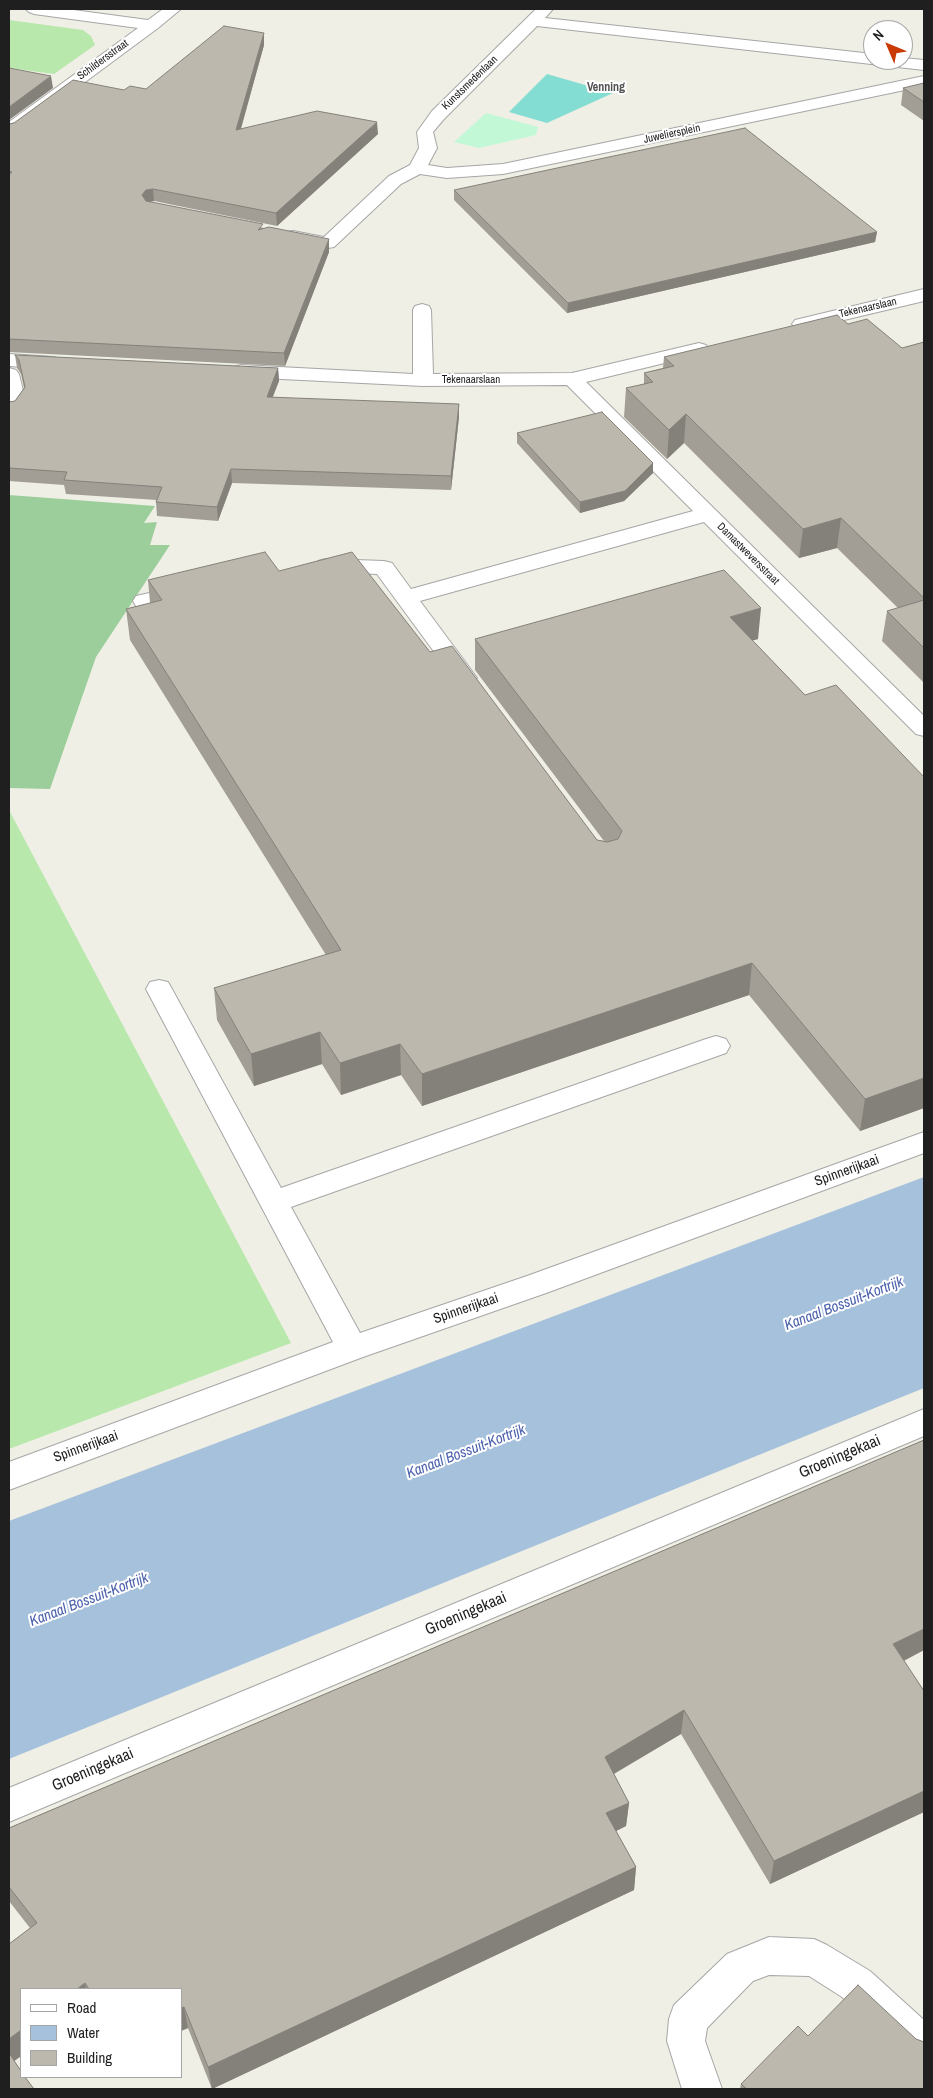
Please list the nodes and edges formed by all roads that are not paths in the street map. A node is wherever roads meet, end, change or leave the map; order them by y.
1 (34, 9) edge
2 (173, 9) edge
3 (546, 9) edge
4 (534, 21) junction
5 (152, 24) junction
6 (863, 58) edge
7 (924, 81) edge
8 (9, 130) edge
9 (417, 168) junction
10 (280, 234) edge
11 (924, 295) edge
12 (422, 310) dead end
13 (781, 329) edge
14 (715, 345) edge
15 (9, 360) edge
16 (68, 363) edge
17 (227, 371) edge
18 (9, 374) edge
19 (572, 379) junction
20 (423, 380) junction
21 (9, 408) edge
22 (708, 514) junction
23 (301, 569) edge
24 (210, 586) edge
25 (405, 598) junction
26 (144, 601) dead end
27 (476, 692) edge
28 (924, 729) edge
29 (158, 989) dead end
30 (716, 1046) dead end
31 (924, 1142) edge
32 (273, 1202) junction
33 (352, 1348) junction
34 (924, 1422) edge
35 (9, 1476) edge
36 (9, 1805) edge
37 (924, 2046) edge
38 (702, 2089) edge

1 - 5 street
2 - 5 street, Schildersstraat
3 - 4 street, Kunstsmedenlaan
4 - 6 street
4 - 9 street, Kunstsmedenlaan
5 - 8 street, Schildersstraat
7 - 9 street, Juweliersplein
9 - 10 street
11 - 13 street, Tekenaarslaan
12 - 20 street
14 - 19 street, Tekenaarslaan
15 - 16 street
17 - 20 street, Tekenaarslaan
18 - 21 street
19 - 20 street, Tekenaarslaan
19 - 22 street, Damastweversstraat
22 - 25 street
22 - 28 street, Damastweversstraat
23 - 25 street
24 - 26 street
25 - 27 street
29 - 32 street
30 - 32 street
31 - 33 street, Spinnerijkaai
32 - 33 street
33 - 35 street, Spinnerijkaai
34 - 36 street, Groeningekaai
37 - 38 street

